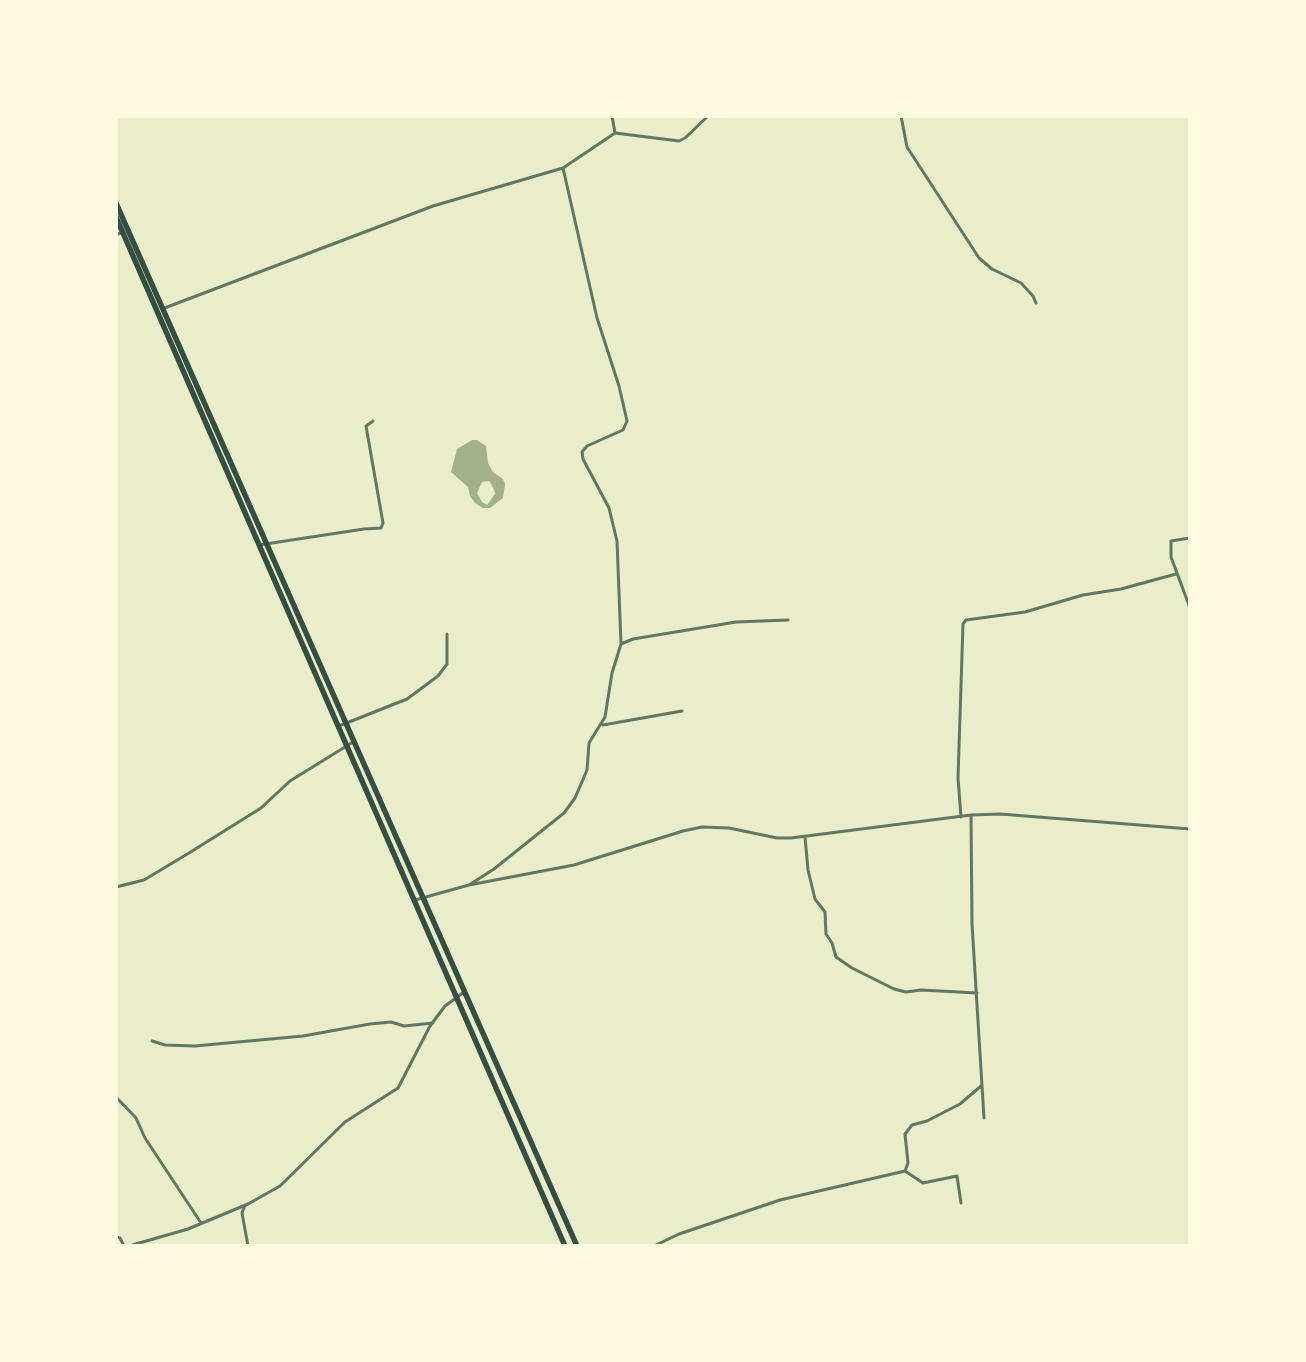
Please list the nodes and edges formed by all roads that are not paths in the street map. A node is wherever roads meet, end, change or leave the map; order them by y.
1 (612, 116) edge
2 (708, 116) edge
3 (901, 116) edge
4 (615, 133) junction
5 (563, 168) junction
6 (116, 203) edge
7 (116, 217) edge
8 (126, 231) junction
9 (116, 235) edge
10 (1036, 303) dead end
11 (161, 309) junction
12 (373, 421) dead end
13 (1190, 538) edge
14 (266, 544) junction
15 (259, 545) junction
16 (1176, 574) junction
17 (1190, 608) edge
18 (788, 620) dead end
19 (447, 634) dead end
20 (621, 644) junction
21 (682, 710) dead end
22 (346, 724) junction
23 (602, 725) junction
24 (338, 726) junction
25 (354, 742) junction
26 (346, 745) junction
27 (971, 815) junction
28 (961, 817) junction
29 (1190, 829) edge
30 (805, 837) junction
31 (469, 885) junction
32 (116, 887) edge
33 (423, 898) junction
34 (415, 900) junction
35 (464, 992) junction
36 (977, 993) junction
37 (456, 997) junction
38 (433, 1023) junction
39 (152, 1042) dead end
40 (981, 1085) junction
41 (116, 1097) edge
42 (984, 1118) dead end
43 (905, 1171) junction
44 (961, 1203) dead end
45 (245, 1205) junction
46 (201, 1222) junction
47 (116, 1237) edge
48 (124, 1246) edge
49 (129, 1246) edge
50 (248, 1246) edge
51 (565, 1246) edge
52 (577, 1246) edge
53 (654, 1246) edge

1 - 4 street
2 - 4 street
3 - 10 street
4 - 5 street
5 - 11 street
5 - 20 street
6 - 8 highway
7 - 8 highway
8 - 9 street
8 - 11 highway
11 - 14 highway
11 - 15 highway
12 - 14 street
13 - 16 street
14 - 15 street
14 - 22 highway
15 - 24 highway
16 - 17 street
16 - 28 street
18 - 20 street
19 - 22 street
20 - 23 street
21 - 23 street
22 - 24 street
22 - 25 highway
23 - 31 street
24 - 26 highway
25 - 26 street
25 - 33 highway
26 - 32 street
26 - 34 highway
27 - 28 street
27 - 29 street
27 - 36 street
28 - 30 street
30 - 31 street
30 - 36 street
31 - 33 street
33 - 34 street
33 - 35 highway
34 - 37 highway
35 - 37 street
35 - 52 highway
36 - 40 street
37 - 38 street
37 - 51 highway
38 - 39 street
38 - 45 street
40 - 42 street
40 - 43 street
41 - 46 street
43 - 44 street
43 - 53 street
45 - 46 street
45 - 50 street
46 - 49 street
47 - 48 street

